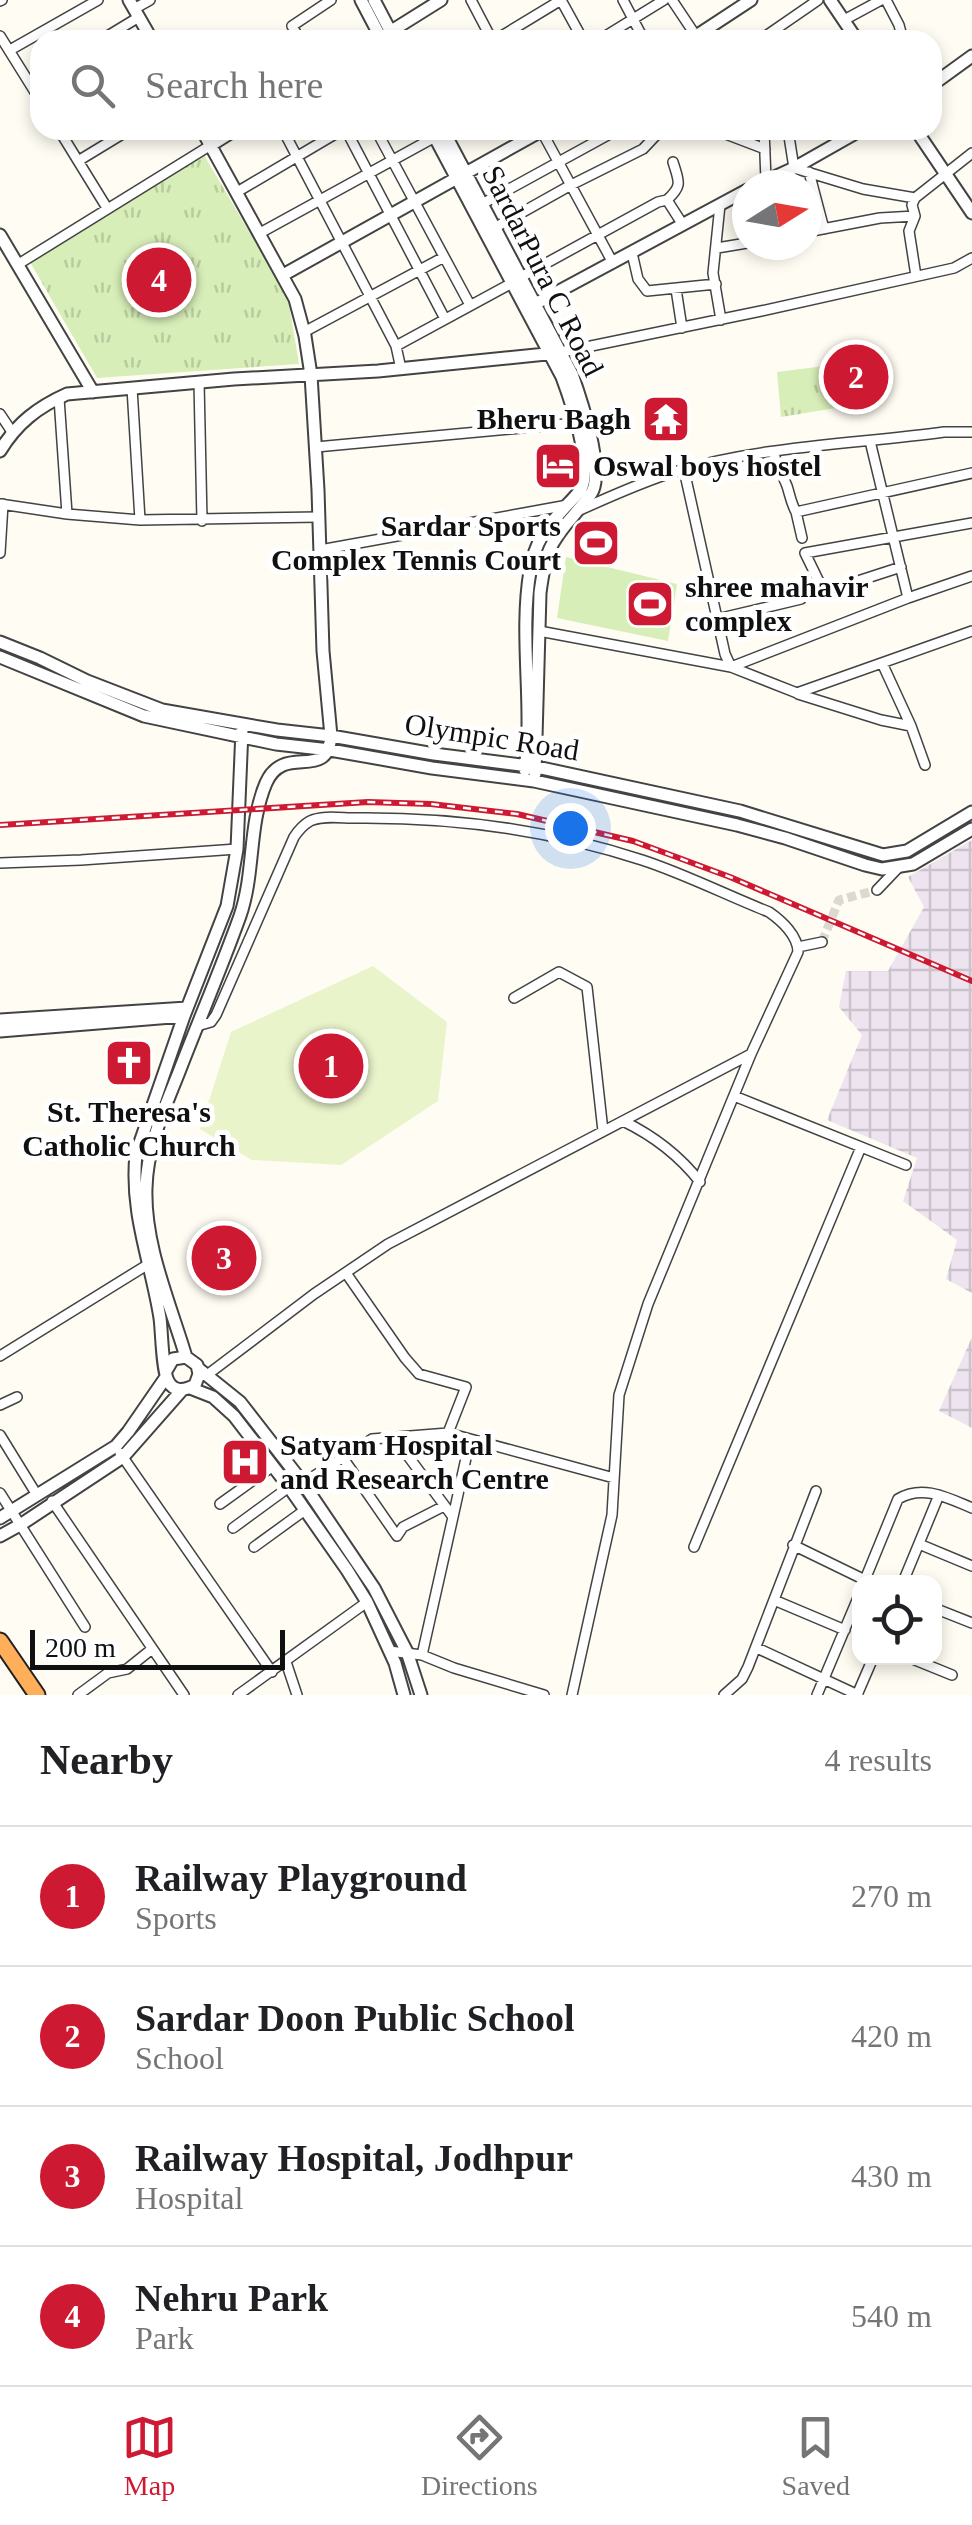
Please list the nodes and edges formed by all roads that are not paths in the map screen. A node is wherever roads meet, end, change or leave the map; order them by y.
1 (98, 0) edge
2 (150, 0) edge
3 (331, 0) edge
4 (361, 0) edge
5 (374, 0) edge
6 (441, 0) edge
7 (471, 0) edge
8 (623, 0) edge
9 (664, 0) edge
10 (672, 0) edge
11 (751, 0) edge
12 (818, 0) edge
13 (830, 0) edge
14 (883, 0) edge
15 (134, 9) edge
16 (632, 19) junction
17 (844, 20) junction
18 (45, 30) edge
19 (112, 30) edge
20 (294, 30) edge
21 (380, 30) edge
22 (383, 30) edge
23 (397, 30) edge
24 (488, 30) edge
25 (511, 30) edge
26 (578, 30) edge
27 (614, 30) edge
28 (638, 30) edge
29 (689, 30) edge
30 (705, 30) edge
31 (774, 30) edge
32 (850, 30) edge
33 (900, 30) edge
34 (0, 36) edge
35 (30, 39) edge
36 (10, 50) junction
37 (972, 56) edge
38 (942, 78) edge
39 (29, 82) edge
40 (64, 140) edge
41 (112, 140) edge
42 (208, 140) edge
43 (219, 140) edge
44 (287, 140) edge
45 (327, 140) edge
46 (350, 140) edge
47 (381, 140) edge
48 (426, 140) edge
49 (444, 140) edge
50 (524, 140) edge
51 (547, 140) edge
52 (599, 140) edge
53 (651, 140) edge
54 (741, 140) edge
55 (764, 140) edge
56 (790, 140) edge
57 (843, 140) edge
58 (923, 140) edge
59 (211, 145) junction
60 (764, 149) junction
61 (972, 153) edge
62 (296, 158) junction
63 (392, 160) junction
64 (78, 161) junction
65 (673, 162) dead end
66 (559, 163) junction
67 (794, 168) junction
68 (763, 170) edge
69 (789, 170) edge
70 (802, 170) edge
71 (368, 173) junction
72 (945, 173) junction
73 (461, 176) junction
74 (822, 176) edge
75 (571, 186) junction
76 (237, 192) junction
77 (732, 198) edge
78 (915, 198) junction
79 (667, 200) junction
80 (319, 202) junction
81 (415, 202) junction
82 (482, 204) junction
83 (720, 205) junction
84 (107, 208) junction
85 (972, 213) edge
86 (390, 216) junction
87 (914, 216) junction
88 (822, 221) edge
89 (683, 225) junction
90 (496, 228) junction
91 (824, 229) joint
92 (260, 233) junction
93 (597, 234) junction
94 (0, 235) edge
95 (340, 244) junction
96 (732, 246) edge
97 (717, 248) junction
98 (632, 253) junction
99 (444, 257) junction
100 (972, 258) edge
101 (613, 263) junction
102 (17, 265) junction
103 (419, 271) junction
104 (283, 275) junction
105 (916, 276) junction
106 (517, 280) junction
107 (716, 284) junction
108 (676, 289) junction
109 (370, 297) junction
110 (535, 304) junction
111 (470, 305) junction
112 (445, 319) junction
113 (721, 320) junction
114 (682, 328) junction
115 (304, 332) junction
116 (396, 346) junction
117 (556, 353) junction
118 (401, 369) junction
119 (311, 374) junction
120 (199, 382) junction
121 (132, 388) junction
122 (93, 392) junction
123 (59, 398) junction
124 (0, 414) edge
125 (576, 423) junction
126 (12, 432) junction
127 (972, 432) edge
128 (870, 441) junction
129 (316, 448) junction
130 (0, 450) edge
131 (774, 453) junction
132 (684, 470) junction
133 (972, 473) edge
134 (883, 492) junction
135 (1, 504) edge
136 (572, 508) junction
137 (796, 512) junction
138 (68, 514) junction
139 (319, 517) junction
140 (140, 520) junction
141 (202, 521) junction
142 (972, 522) edge
143 (802, 538) dead end
144 (894, 538) junction
145 (320, 550) junction
146 (0, 553) edge
147 (900, 567) junction
148 (970, 577) edge
149 (972, 589) edge
150 (801, 598) dead end
151 (908, 598) junction
152 (717, 619) junction
153 (539, 631) junction
154 (972, 631) edge
155 (0, 642) edge
156 (0, 657) edge
157 (882, 663) junction
158 (732, 667) junction
159 (797, 693) junction
160 (162, 715) junction
161 (911, 726) junction
162 (242, 731) junction
163 (331, 736) junction
164 (330, 750) junction
165 (926, 765) dead end
166 (530, 773) junction
167 (972, 812) edge
168 (972, 828) edge
169 (237, 848) junction
170 (0, 863) edge
171 (898, 868) junction
172 (877, 890) tunnel mouth
173 (822, 942) dead end
174 (798, 947) junction
175 (514, 998) dead end
176 (186, 1012) junction
177 (0, 1020) edge
178 (0, 1031) edge
179 (189, 1032) junction
180 (751, 1054) junction
181 (734, 1096) junction
182 (624, 1120) junction
183 (603, 1131) junction
184 (861, 1147) junction
185 (906, 1164) dead end
186 (700, 1182) junction
187 (147, 1266) junction
188 (346, 1273) junction
189 (0, 1356) edge
190 (186, 1357) junction
191 (203, 1372) junction
192 (166, 1374) junction
193 (186, 1389) junction
194 (16, 1397) dead end
195 (0, 1404) edge
196 (448, 1433) junction
197 (0, 1435) edge
198 (394, 1437) junction
199 (470, 1440) junction
200 (119, 1452) junction
201 (343, 1458) junction
202 (273, 1466) junction
203 (614, 1478) junction
204 (302, 1483) junction
205 (289, 1486) junction
206 (816, 1492) dead end
207 (0, 1493) edge
208 (40, 1493) junction
209 (939, 1494) junction
210 (53, 1504) junction
211 (220, 1504) dead end
212 (444, 1506) junction
213 (972, 1508) edge
214 (12, 1510) junction
215 (305, 1510) junction
216 (0, 1518) edge
217 (453, 1518) junction
218 (20, 1525) junction
219 (232, 1528) dead end
220 (0, 1536) edge
221 (919, 1544) junction
222 (793, 1545) junction
223 (694, 1546) dead end
224 (254, 1547) dead end
225 (972, 1566) edge
226 (852, 1575) edge
227 (866, 1575) edge
228 (906, 1575) edge
229 (774, 1600) junction
230 (367, 1602) junction
231 (942, 1611) edge
232 (852, 1613) edge
233 (972, 1623) edge
234 (86, 1626) dead end
235 (845, 1630) junction
236 (0, 1642) edge
237 (756, 1648) junction
238 (152, 1649) junction
239 (389, 1651) junction
240 (407, 1652) junction
241 (422, 1655) junction
242 (0, 1658) edge
243 (286, 1662) junction
244 (870, 1665) edge
245 (927, 1665) edge
246 (272, 1672) junction
247 (952, 1675) dead end
248 (824, 1679) junction
249 (26, 1695) edge
250 (37, 1695) edge
251 (78, 1695) edge
252 (184, 1695) edge
253 (238, 1695) edge
254 (298, 1695) edge
255 (404, 1695) edge
256 (421, 1695) edge
257 (544, 1695) edge
258 (572, 1695) edge
259 (724, 1695) edge
260 (817, 1695) edge
261 (858, 1695) edge

1 - 18 street
2 - 15 street
3 - 20 street
4 - 21 street
5 - 22 street
6 - 23 street
7 - 24 street
8 - 16 street
9 - 16 street
10 - 29 street
11 - 30 street
12 - 31 street
13 - 17 street
14 - 17 street
14 - 33 street
15 - 19 street
16 - 27 street
16 - 28 street
17 - 32 street
25 - 26 street
34 - 36 street
35 - 36 street
36 - 39 street
37 - 38 street
40 - 64 street
41 - 64 street
42 - 59 street
43 - 59 street
44 - 62 street
45 - 62 street
46 - 71 street
47 - 63 street
48 - 63 street
49 - 73 street, SardarPura C Road
50 - 73 street
51 - 66 street
52 - 66 street
53 - 75 street
54 - 60 street
55 - 60 street
56 - 67 street
57 - 67 street
58 - 72 street
59 - 76 street
59 - 84 street
60 - 68 street
61 - 72 street
62 - 76 street
62 - 80 street
63 - 71 street
63 - 81 street
64 - 84 street
65 - 79 street
66 - 75 street
66 - 82 street
67 - 69 street
67 - 70 street
71 - 80 street
71 - 86 street
72 - 78 street
72 - 85 street
73 - 81 street
73 - 82 street, SardarPura C Road
73 - 106 street, SardarPura C Road
74 - 78 street
75 - 90 street
75 - 93 street
76 - 92 street
77 - 83 street
78 - 87 street
79 - 89 street
79 - 93 street
80 - 92 street
80 - 95 street
81 - 86 street
81 - 99 street
82 - 90 street, SardarPura C Road
83 - 89 street
83 - 97 street
84 - 102 street
86 - 95 street
86 - 103 street
87 - 91 street
87 - 105 street
88 - 91 street
89 - 98 street
90 - 106 street, SardarPura C Road
92 - 104 street
93 - 101 street
93 - 106 street
94 - 102 street
95 - 104 street
95 - 109 street
96 - 97 street
97 - 107 street
98 - 101 street
98 - 108 street
99 - 103 street
99 - 111 street
100 - 105 street
101 - 110 street
102 - 122 street
103 - 109 street
103 - 112 street
104 - 115 street
105 - 113 street
106 - 110 street, SardarPura C Road
106 - 111 street
106 - 117 street, SardarPura C Road
107 - 108 street
107 - 113 street
108 - 114 street
109 - 115 street
109 - 116 street
110 - 117 street, SardarPura C Road
111 - 112 street
112 - 116 street
113 - 114 street
114 - 117 street
115 - 119 street
116 - 118 street
117 - 118 street
117 - 125 street, SardarPura C Road
117 - 136 street, SardarPura C Road
118 - 119 street
119 - 120 street
119 - 129 street
120 - 121 street
120 - 141 street
121 - 122 street
121 - 140 street
122 - 123 street
123 - 126 street
123 - 138 street
124 - 126 street
125 - 129 street
125 - 136 street, SardarPura C Road
126 - 130 street
127 - 128 street
128 - 131 street
128 - 134 street
129 - 139 street
131 - 132 street
131 - 137 street
132 - 136 street
132 - 152 street
133 - 134 street
134 - 137 street
134 - 144 street
135 - 138 street
135 - 146 street
136 - 145 street
136 - 153 street, SardarPura C Road
136 - 166 street, SardarPura C Road
137 - 143 street
138 - 140 street
139 - 141 street
139 - 145 street
140 - 141 street
142 - 144 street
144 - 147 street
144 - 147 street
145 - 163 street
147 - 151 street
148 - 149 street
148 - 151 street
150 - 152 street
151 - 158 street
152 - 158 street
153 - 158 street
153 - 166 street, SardarPura C Road
154 - 157 street
155 - 160 street, Olympic Road
156 - 160 street, Olympic Road
157 - 159 street
157 - 161 street
158 - 159 street
159 - 161 street
160 - 162 street, Olympic Road
161 - 165 street
162 - 163 street, Olympic Road
162 - 164 street, Olympic Road
162 - 169 street
163 - 164 street
163 - 166 street, Olympic Road
164 - 166 street, Olympic Road
164 - 179 street
166 - 167 street, Olympic Road
166 - 171 street, Olympic Road
168 - 171 street
169 - 170 street
169 - 176 street
171 - 172 street
173 - 174 street
174 - 179 street
174 - 180 street
175 - 183 street
176 - 177 street
176 - 178 street
176 - 179 street
179 - 187 street
179 - 190 street
180 - 181 street
180 - 182 street
181 - 184 street
181 - 186 street
182 - 183 street
182 - 186 street
183 - 188 street
184 - 185 street
184 - 223 street
186 - 203 street
187 - 189 street
187 - 192 street
188 - 191 street
188 - 196 street
190 - 191 street
190 - 192 street
191 - 193 street
191 - 204 street
192 - 193 street
192 - 200 street
193 - 200 street
193 - 202 street
194 - 195 street
196 - 198 street
196 - 199 street
197 - 208 street
198 - 201 street
198 - 212 street
199 - 203 street
199 - 217 street
200 - 208 street
200 - 210 street
200 - 246 street
201 - 204 street
201 - 212 street
202 - 205 street
202 - 211 street
203 - 258 street
204 - 240 street
205 - 215 street
205 - 219 street
206 - 222 street
207 - 214 street
208 - 210 street
208 - 214 street
209 - 213 street
209 - 221 street
209 - 227 street
210 - 218 street
210 - 238 street
212 - 217 street
214 - 216 street
214 - 218 street
215 - 224 street
215 - 230 street
217 - 241 street
218 - 220 street
218 - 234 street
221 - 225 street
221 - 228 street
222 - 226 street
222 - 229 street
229 - 235 street
229 - 237 street
230 - 239 street
230 - 243 street
231 - 233 street
232 - 235 street
235 - 248 street
236 - 250 highway
237 - 248 street
237 - 259 street
238 - 251 street
238 - 252 street
239 - 240 street
239 - 255 street
240 - 241 street
240 - 256 street
241 - 257 street
242 - 249 highway
243 - 246 street
243 - 254 street
244 - 261 street
245 - 247 street
246 - 253 street
248 - 260 street
248 - 261 street

